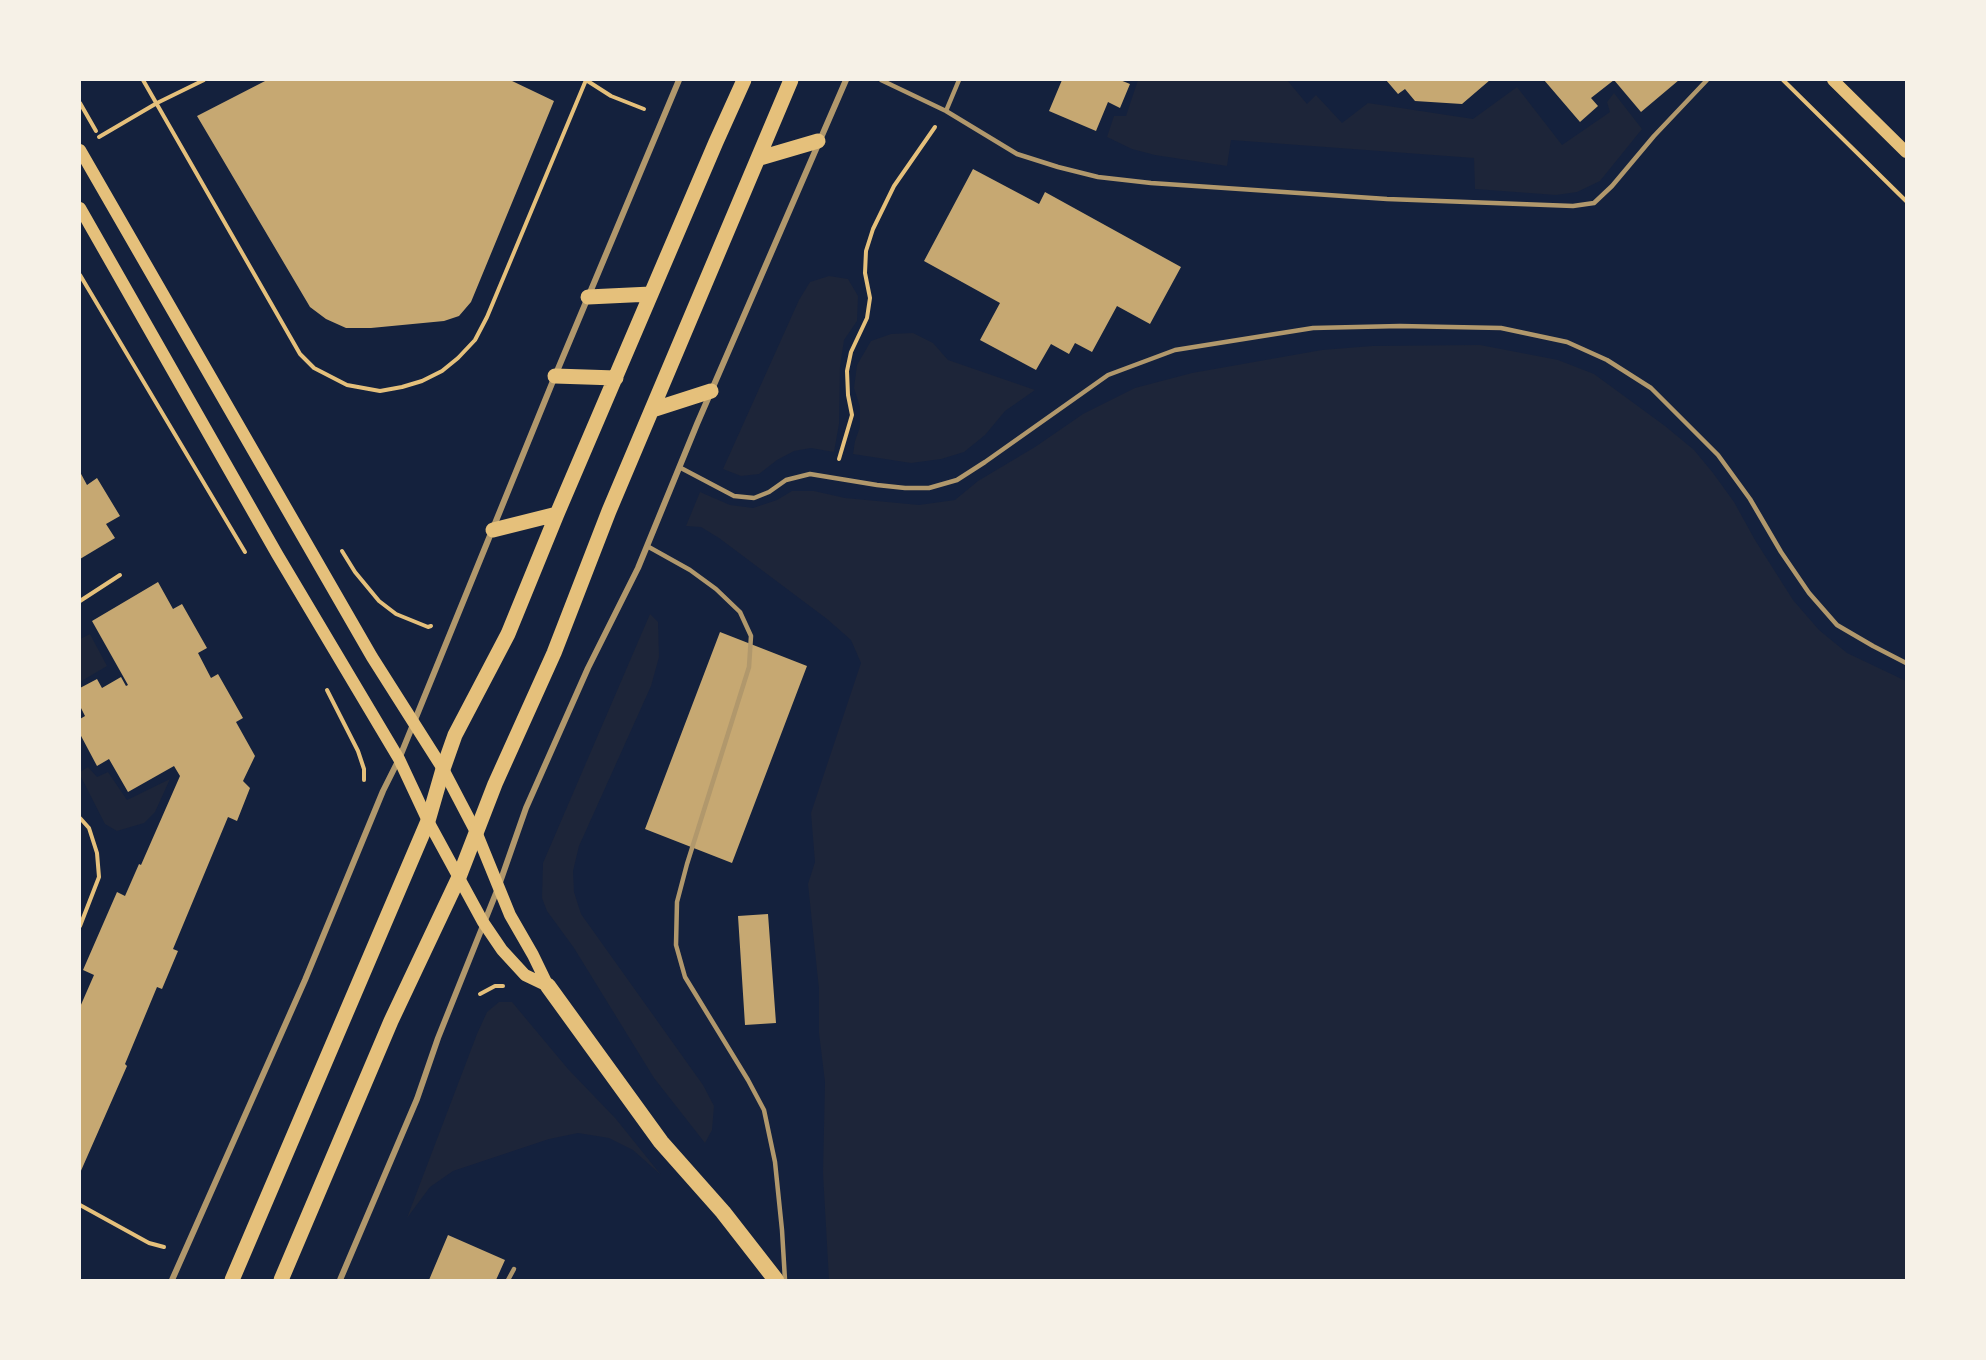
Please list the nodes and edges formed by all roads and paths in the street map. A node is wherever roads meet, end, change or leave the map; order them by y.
1 (143, 80) edge
2 (204, 80) edge
3 (586, 80) edge
4 (679, 80) edge
5 (744, 80) edge
6 (791, 80) edge
7 (846, 80) edge
8 (881, 80) edge
9 (959, 80) edge
10 (1707, 80) edge
11 (1783, 80) edge
12 (1833, 80) edge
13 (80, 103) edge
14 (158, 103) junction
15 (946, 111) junction
16 (650, 112) dead end
17 (99, 137) junction
18 (818, 141) junction
19 (105, 147) dead end
20 (80, 150) edge
21 (1906, 152) edge
22 (760, 158) junction
23 (1906, 201) edge
24 (80, 208) edge
25 (80, 275) edge
26 (651, 294) junction
27 (588, 297) junction
28 (555, 376) junction
29 (616, 378) junction
30 (711, 391) junction
31 (652, 410) junction
32 (679, 467) junction
33 (834, 477) junction
34 (557, 514) junction
35 (493, 531) junction
36 (336, 542) dead end
37 (647, 546) junction
38 (245, 553) dead end
39 (120, 575) dead end
40 (80, 601) edge
41 (435, 625) dead end
42 (1906, 663) edge
43 (325, 687) dead end
44 (413, 721) junction
45 (399, 759) junction
46 (442, 769) junction
47 (363, 790) dead end
48 (80, 818) edge
49 (428, 821) junction
50 (477, 834) junction
51 (459, 877) junction
52 (498, 888) junction
53 (483, 922) junction
54 (80, 926) edge
55 (509, 986) dead end
56 (548, 986) junction
57 (477, 1001) dead end
58 (80, 1205) edge
59 (168, 1248) dead end
60 (514, 1269) dead end
61 (172, 1281) edge
62 (232, 1281) edge
63 (281, 1281) edge
64 (340, 1281) edge
65 (508, 1281) edge
66 (776, 1281) edge
67 (784, 1281) edge

1 - 14 path
2 - 14 path
3 - 14 path
3 - 16 path
4 - 27 street
5 - 26 main road
6 - 22 main road
7 - 18 street
8 - 15 lane
9 - 15 lane
10 - 15 lane
11 - 23 path
12 - 21 main road
13 - 17 path
14 - 17 path
15 - 33 path
17 - 19 path
18 - 22 main road
18 - 30 street
20 - 44 main road
22 - 31 main road
24 - 45 main road
25 - 38 path
26 - 27 main road
26 - 29 main road
27 - 28 street
28 - 29 main road
28 - 35 street
29 - 34 main road
30 - 31 main road
30 - 32 street
31 - 50 main road
32 - 33 lane
32 - 37 street
33 - 42 lane
34 - 35 main road
34 - 46 main road
35 - 44 street
36 - 41 path
37 - 52 street
37 - 67 lane
39 - 40 path
43 - 47 path
44 - 45 street
44 - 46 main road
45 - 49 main road
45 - 61 street
46 - 49 main road
46 - 50 main road
48 - 54 path
49 - 51 main road
49 - 62 main road
50 - 51 main road
50 - 52 main road
51 - 53 main road
51 - 63 main road
52 - 53 street
52 - 56 main road
53 - 56 main road
53 - 64 street
55 - 57 path
56 - 66 highway
58 - 59 path
60 - 65 lane

